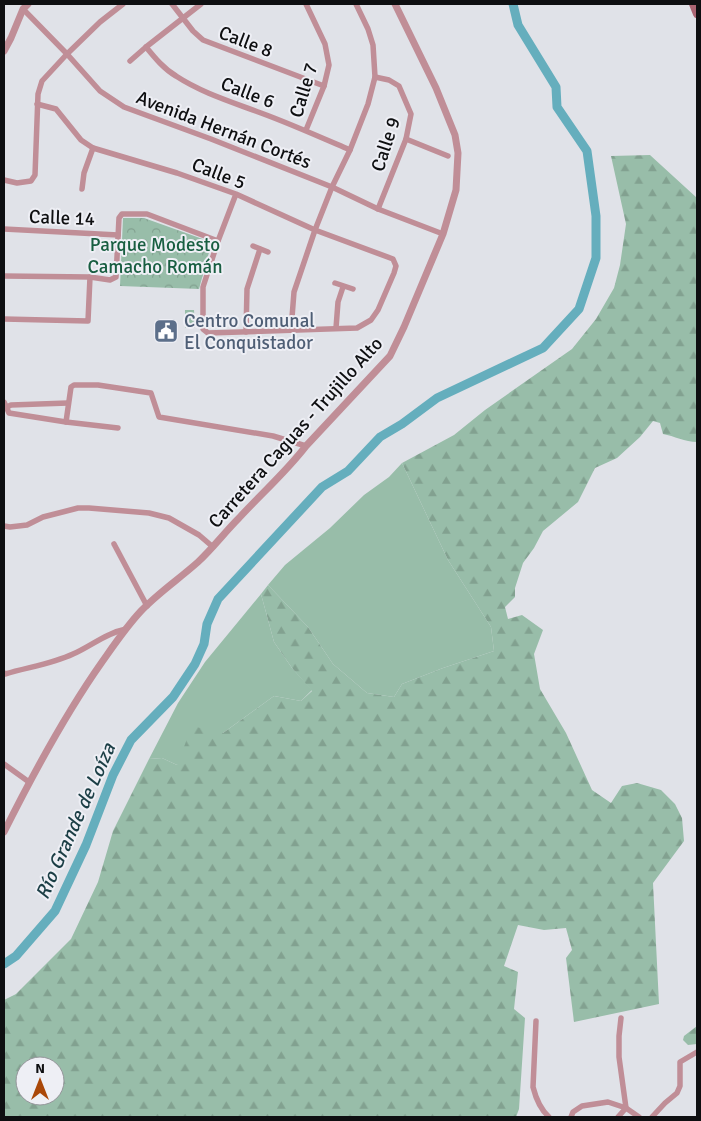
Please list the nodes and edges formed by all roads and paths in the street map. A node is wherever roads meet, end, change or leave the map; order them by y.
1 (123, 4) edge
2 (172, 4) edge
3 (201, 4) edge
4 (306, 4) edge
5 (356, 4) edge
6 (395, 4) edge
7 (692, 4) edge
8 (25, 6) edge
9 (697, 14) edge
10 (183, 18) junction
11 (146, 47) junction
12 (4, 51) edge
13 (67, 54) junction
14 (130, 61) dead end
15 (375, 77) junction
16 (324, 86) junction
17 (37, 104) junction
18 (306, 130) junction
19 (406, 139) junction
20 (92, 148) junction
21 (350, 150) junction
22 (448, 156) dead end
23 (4, 180) edge
24 (332, 187) junction
25 (82, 189) dead end
26 (236, 194) junction
27 (378, 208) junction
28 (4, 230) edge
29 (316, 230) junction
30 (443, 234) junction
31 (118, 235) junction
32 (218, 241) junction
33 (253, 246) dead end
34 (260, 249) junction
35 (268, 252) dead end
36 (4, 276) edge
37 (90, 277) junction
38 (335, 283) dead end
39 (343, 287) junction
40 (353, 290) dead end
41 (4, 319) edge
42 (336, 328) junction
43 (291, 330) junction
44 (246, 332) junction
45 (68, 403) junction
46 (5, 405) edge
47 (66, 422) junction
48 (118, 428) dead end
49 (306, 446) junction
50 (4, 526) edge
51 (114, 544) dead end
52 (213, 547) junction
53 (146, 606) junction
54 (126, 629) junction
55 (4, 673) edge
56 (4, 764) edge
57 (29, 782) junction
58 (4, 832) edge
59 (622, 1018) dead end
60 (536, 1021) dead end
61 (697, 1052) edge
62 (626, 1108) junction
63 (549, 1117) edge
64 (571, 1117) edge
65 (618, 1117) edge
66 (639, 1117) edge
67 (652, 1117) edge

1 - 13 street
2 - 10 street, Calle 8
3 - 10 street
4 - 16 street, Calle 7
5 - 15 street
6 - 30 street, Carretera Caguas - Trujillo Alto
7 - 9 main road
8 - 12 street
8 - 13 street, Avenida Hernán Cortés
10 - 11 street
10 - 16 street, Calle 8
11 - 14 street
11 - 18 street, Calle 6
13 - 17 street
13 - 24 street, Avenida Hernán Cortés
15 - 19 street, Calle 9
15 - 21 street
16 - 18 street, Calle 7
17 - 20 street, Calle 5
17 - 23 street
18 - 21 street, Calle 6
19 - 22 street
19 - 27 street, Calle 9
20 - 25 street
20 - 26 street, Calle 5
21 - 24 street
24 - 27 street, Avenida Hernán Cortés
24 - 29 street
26 - 29 street, Calle 5
26 - 32 street
27 - 30 street, Avenida Hernán Cortés
28 - 31 street, Calle 14
29 - 42 street, Calle 5
29 - 43 street
30 - 49 street, Carretera Caguas - Trujillo Alto
31 - 32 street
31 - 37 street
32 - 44 street
33 - 34 street
34 - 35 street
34 - 44 street
36 - 37 street
37 - 41 street
38 - 39 street
39 - 40 street
39 - 42 street
42 - 43 street
43 - 44 street
45 - 46 street
45 - 47 street
45 - 49 street
46 - 47 street
47 - 48 street
49 - 52 street, Carretera Caguas - Trujillo Alto
50 - 52 street
51 - 53 street
52 - 53 street, Carretera Caguas - Trujillo Alto
53 - 54 street, Carretera Caguas - Trujillo Alto
54 - 55 street
54 - 57 street, Carretera Caguas - Trujillo Alto
56 - 57 street
57 - 58 street, Carretera Caguas - Trujillo Alto
59 - 62 street
60 - 63 street
61 - 67 street
62 - 64 street
62 - 65 street
62 - 66 street

